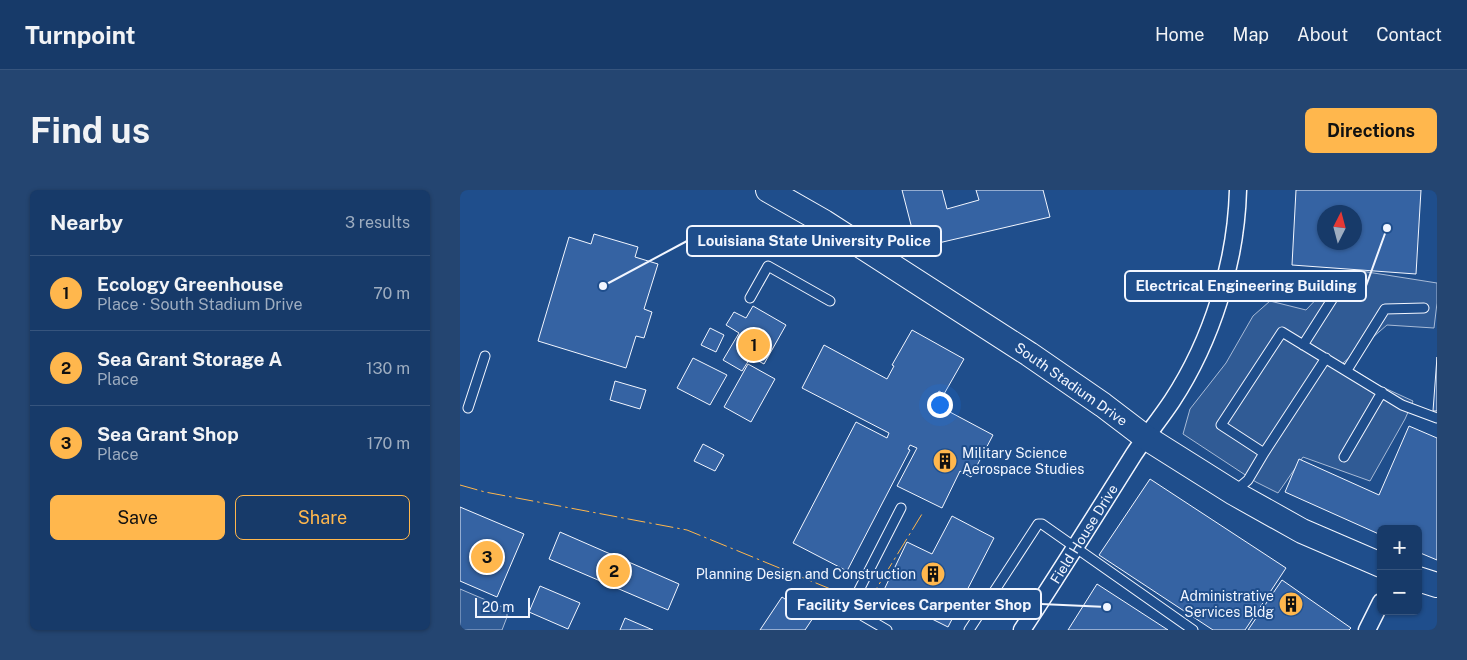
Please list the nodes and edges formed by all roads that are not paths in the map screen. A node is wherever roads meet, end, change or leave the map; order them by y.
1 (768, 190) edge
2 (1238, 190) edge
3 (1340, 288) dead end
4 (750, 298) dead end
5 (830, 301) dead end
6 (1424, 308) dead end
7 (1303, 345) junction
8 (485, 356) dead end
9 (1326, 358) junction
10 (1347, 370) junction
11 (1382, 392) junction
12 (468, 408) dead end
13 (1437, 418) edge
14 (1145, 437) junction
15 (1264, 454) junction
16 (1344, 458) dead end
17 (1234, 493) junction
18 (901, 508) dead end
19 (1076, 547) junction
20 (1377, 563) edge
21 (1422, 580) edge
22 (1437, 585) edge
23 (1377, 610) edge
24 (887, 630) edge
25 (969, 630) edge
26 (1022, 630) edge
27 (1193, 630) edge
28 (1367, 630) edge

1 - 14 street, South Stadium Drive
2 - 14 street, Field House Drive
3 - 7 lane
4 - 5 lane
6 - 10 lane
7 - 9 lane
7 - 15 lane
8 - 12 lane
9 - 10 lane
9 - 15 lane
10 - 11 lane
11 - 13 lane
11 - 16 lane
14 - 17 street, South Stadium Drive
14 - 19 street, Field House Drive
15 - 17 lane
17 - 20 street, South Stadium Drive
18 - 24 lane
19 - 25 lane
19 - 26 street, Field House Drive
19 - 27 lane
21 - 22 street
23 - 28 street

